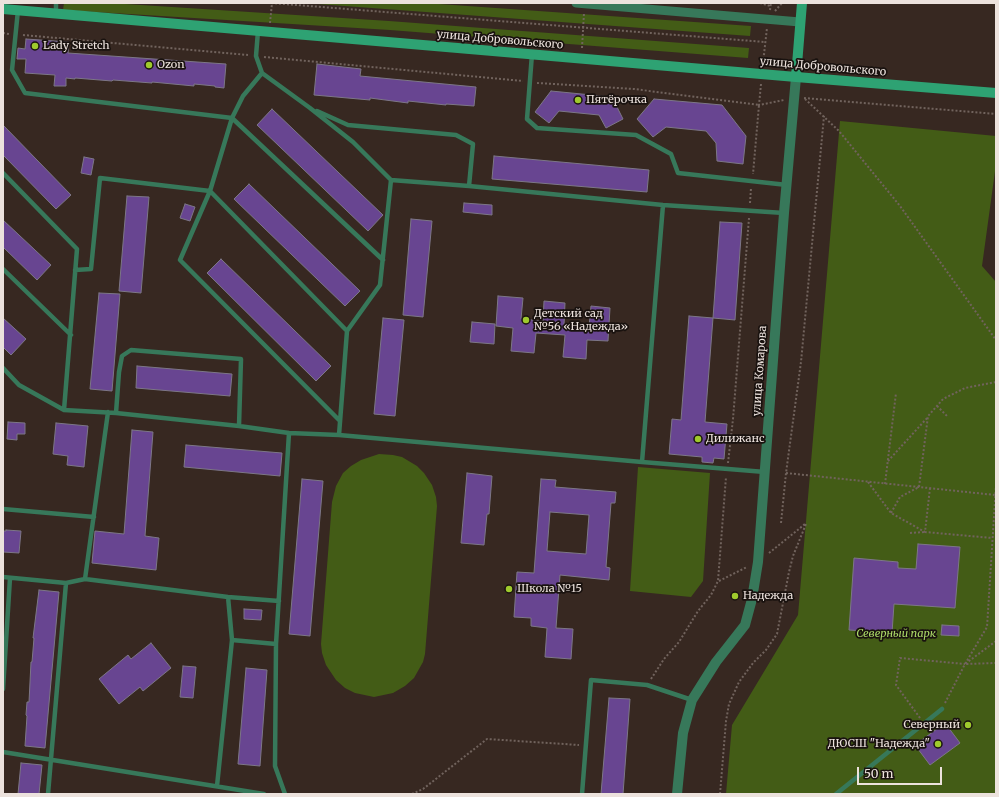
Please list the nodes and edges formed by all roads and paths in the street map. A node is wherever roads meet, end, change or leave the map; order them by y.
1 (272, 3) edge
2 (581, 3) edge
3 (760, 3) edge
4 (802, 3) edge
5 (770, 6) dead end
6 (56, 8) edge
7 (3, 9) edge
8 (18, 10) junction
9 (768, 19) junction
10 (800, 22) junction
11 (583, 28) junction
12 (258, 31) junction
13 (270, 32) junction
14 (3, 33) edge
15 (16, 34) junction
16 (765, 42) junction
17 (532, 54) junction
18 (256, 56) junction
19 (581, 58) junction
20 (262, 73) junction
21 (762, 74) junction
22 (796, 77) junction
23 (530, 82) junction
24 (996, 93) edge
25 (799, 98) junction
26 (759, 105) junction
27 (310, 108) junction
28 (996, 114) edge
29 (824, 116) junction
30 (232, 118) junction
31 (3, 173) edge
32 (391, 180) junction
33 (752, 182) junction
34 (787, 185) junction
35 (469, 186) junction
36 (210, 191) junction
37 (663, 205) junction
38 (749, 210) junction
39 (784, 212) junction
40 (383, 260) junction
41 (3, 269) edge
42 (75, 270) junction
43 (347, 331) junction
44 (71, 335) junction
45 (996, 340) edge
46 (3, 368) edge
47 (996, 382) edge
48 (896, 393) dead end
49 (937, 406) junction
50 (64, 410) junction
51 (108, 412) junction
52 (116, 413) junction
53 (928, 416) junction
54 (947, 416) dead end
55 (340, 422) junction
56 (239, 426) junction
57 (290, 433) junction
58 (338, 435) junction
59 (888, 461) junction
60 (642, 462) junction
61 (727, 469) junction
62 (765, 472) junction
63 (786, 473) junction
64 (867, 482) junction
65 (885, 484) junction
66 (996, 485) edge
67 (919, 487) junction
68 (930, 488) junction
69 (995, 495) edge
70 (3, 509) edge
71 (891, 512) junction
72 (94, 517) junction
73 (782, 523) dead end
74 (806, 524) dead end
75 (925, 532) junction
76 (910, 533) dead end
77 (992, 538) junction
78 (3, 577) edge
79 (10, 578) junction
80 (85, 579) junction
81 (66, 583) junction
82 (228, 597) junction
83 (279, 601) junction
84 (232, 640) junction
85 (996, 641) edge
86 (276, 644) junction
87 (996, 663) edge
88 (965, 664) junction
89 (647, 685) junction
90 (3, 689) edge
91 (692, 700) junction
92 (942, 709) joint
93 (924, 724) junction
94 (586, 745) junction
95 (3, 752) edge
96 (51, 759) junction
97 (217, 786) junction
98 (48, 794) edge
99 (264, 794) edge
100 (285, 794) edge
101 (412, 794) edge
102 (582, 794) edge
103 (677, 794) edge
104 (720, 794) edge
105 (836, 794) edge

1 - 11 path
1 - 13 path
2 - 9 street
2 - 11 path
3 - 5 path
4 - 10 main road, улица Комарова
6 - 8 main road, улица Добровольского
6 - 12 main road, улица Добровольского
7 - 8 main road, улица Добровольского
8 - 15 lane
9 - 10 street
9 - 16 path
10 - 22 main road, улица Комарова
11 - 16 path
11 - 19 path
12 - 13 main road, улица Добровольского
12 - 18 lane
13 - 17 main road, улица Добровольского
14 - 15 path
15 - 18 path
15 - 30 lane
16 - 21 path
17 - 19 main road, улица Добровольского
17 - 23 lane
18 - 20 lane
18 - 23 path
19 - 21 main road, улица Добровольского
20 - 27 lane
20 - 30 lane
21 - 22 main road, улица Добровольского
21 - 26 path
22 - 24 main road, улица Добровольского
22 - 25 street, улица Комарова
23 - 26 path
23 - 33 lane
25 - 26 path
25 - 28 path
25 - 29 path
25 - 34 street, улица Комарова
26 - 33 path
27 - 32 lane
27 - 35 lane
29 - 45 path
29 - 63 path
30 - 36 lane
30 - 40 lane
31 - 42 lane
32 - 35 lane
32 - 40 lane
33 - 34 lane
33 - 38 path
34 - 39 street, улица Комарова
35 - 37 lane
36 - 42 lane
36 - 43 lane
36 - 55 lane
37 - 38 lane
37 - 60 lane
38 - 39 lane
38 - 61 path
39 - 62 street, улица Комарова
40 - 43 lane
41 - 44 lane
42 - 44 lane
43 - 55 lane
44 - 50 lane
46 - 50 lane
47 - 49 path
48 - 59 path
49 - 53 path
49 - 54 path
50 - 51 lane
51 - 52 lane
51 - 72 lane
52 - 56 lane
52 - 56 lane
53 - 59 path
53 - 67 path
55 - 58 lane
56 - 57 lane
57 - 58 lane
57 - 83 lane
58 - 60 lane
59 - 65 path
60 - 61 lane
61 - 62 lane
61 - 89 path
62 - 91 street, улица Комарова
63 - 64 path
63 - 73 path
64 - 65 path
64 - 71 path
65 - 67 path
66 - 69 path
67 - 68 path
67 - 71 path
68 - 69 path
68 - 75 path
69 - 77 path
70 - 72 lane
71 - 75 path
72 - 80 lane
74 - 104 path
75 - 76 path
75 - 77 path
77 - 88 path
78 - 79 lane
79 - 81 lane
79 - 90 lane
80 - 81 lane
80 - 82 lane
81 - 96 lane
82 - 83 lane
82 - 84 lane
83 - 86 lane
84 - 86 lane
84 - 97 lane
85 - 88 path
86 - 100 lane
87 - 88 path
88 - 92 path
88 - 93 path
89 - 91 lane
89 - 94 lane
91 - 103 street, улица Комарова
92 - 93 lane
93 - 105 lane
94 - 101 path
94 - 102 lane
95 - 96 lane
96 - 97 lane
96 - 98 lane
97 - 99 lane

